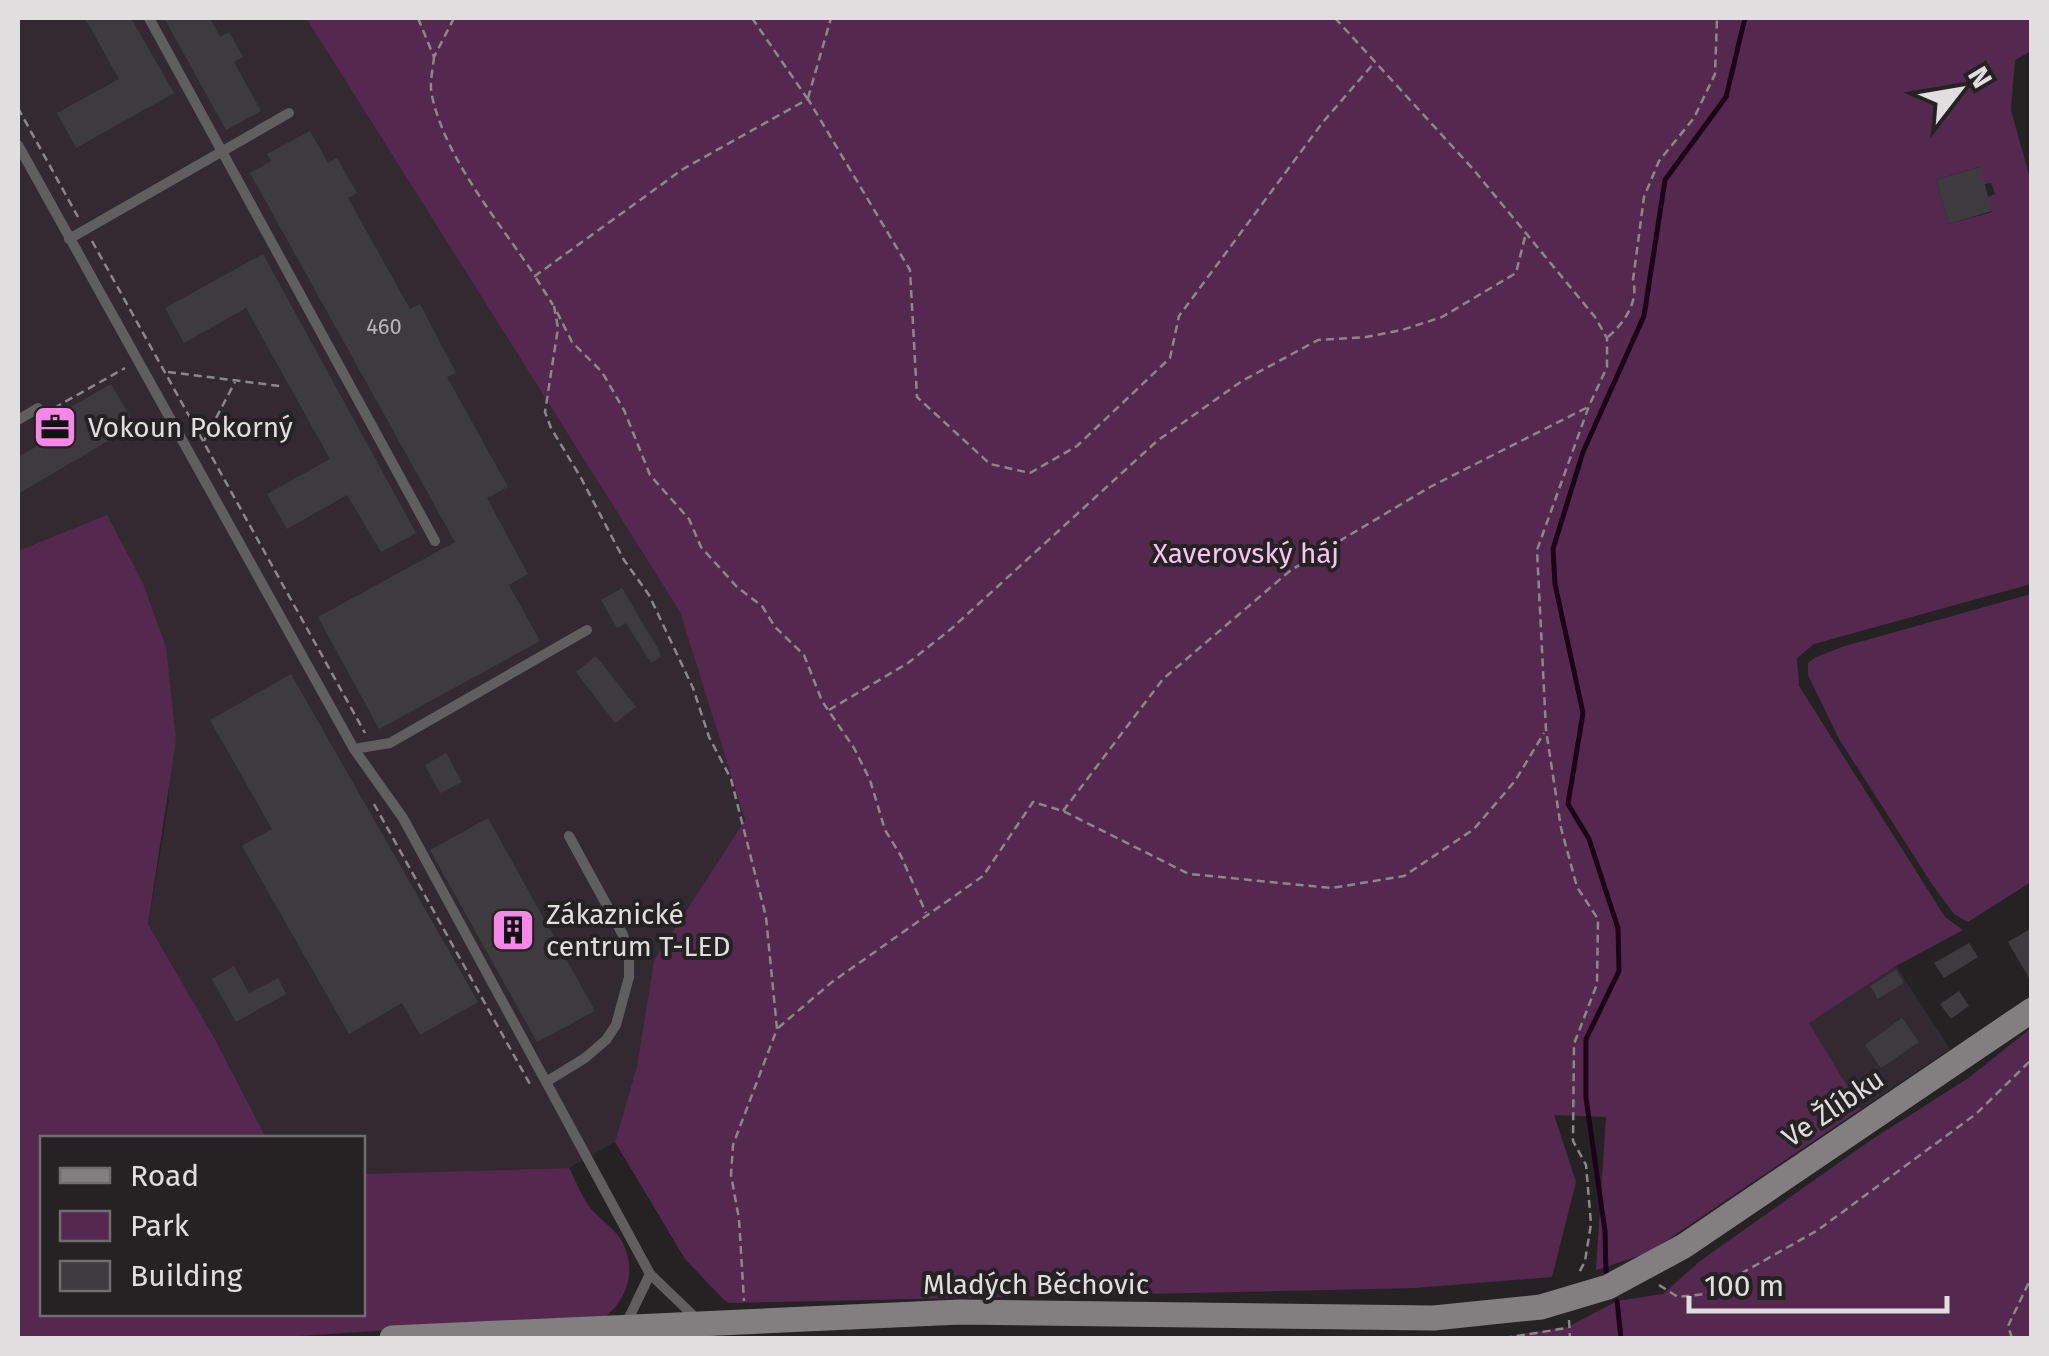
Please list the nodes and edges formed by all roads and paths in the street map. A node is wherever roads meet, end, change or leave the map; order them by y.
1 (149, 18) edge
2 (418, 18) edge
3 (454, 18) edge
4 (752, 18) edge
5 (831, 18) edge
6 (1335, 18) edge
7 (1717, 18) edge
8 (434, 57) junction
9 (1374, 63) junction
10 (808, 99) junction
11 (18, 108) edge
12 (289, 112) dead end
13 (18, 146) edge
14 (221, 153) junction
15 (86, 230) junction
16 (1526, 232) junction
17 (69, 239) junction
18 (535, 276) junction
19 (554, 306) junction
20 (1606, 338) junction
21 (141, 368) junction
22 (119, 372) dead end
23 (164, 372) junction
24 (236, 380) junction
25 (280, 386) dead end
26 (1589, 406) junction
27 (38, 408) joint
28 (18, 420) edge
29 (204, 442) junction
30 (436, 542) dead end
31 (587, 630) dead end
32 (829, 710) junction
33 (1546, 730) junction
34 (372, 747) junction
35 (354, 749) junction
36 (373, 802) dead end
37 (1062, 811) junction
38 (568, 836) dead end
39 (926, 915) junction
40 (2032, 1010) edge
41 (777, 1028) junction
42 (2032, 1060) edge
43 (546, 1082) junction
44 (535, 1094) dead end
45 (1668, 1255) joint
46 (650, 1274) junction
47 (2032, 1276) edge
48 (1576, 1282) dead end
49 (1647, 1284) dead end
50 (1576, 1311) dead end
51 (700, 1322) junction
52 (625, 1326) junction
53 (1568, 1327) junction
54 (761, 1330) edge
55 (392, 1338) edge
56 (908, 1338) edge
57 (1027, 1338) edge
58 (1504, 1338) edge
59 (1570, 1338) edge
60 (2012, 1338) edge

1 - 14 lane
2 - 8 path
3 - 8 path
4 - 10 path
5 - 10 path
6 - 9 path
7 - 20 path
8 - 18 path
9 - 10 path
9 - 16 path
10 - 18 path
11 - 15 path
12 - 14 lane
13 - 17 lane
14 - 15 lane
14 - 30 lane
15 - 17 lane
15 - 23 path
16 - 20 path
16 - 32 path
17 - 21 lane
18 - 19 path
19 - 32 path
19 - 41 path
20 - 26 path
21 - 23 path
21 - 35 lane
22 - 27 path
23 - 24 path
23 - 29 path
24 - 25 path
24 - 29 path
26 - 33 path
26 - 37 path
27 - 28 lane
29 - 34 path
31 - 34 lane
32 - 39 path
33 - 37 path
33 - 48 path
34 - 35 lane
35 - 43 lane
36 - 44 path
37 - 39 path
38 - 43 lane
39 - 41 path
40 - 45 street, Ve Žlíbku
41 - 54 path
42 - 49 path
43 - 46 lane
45 - 54 street, Mladých Běchovic
46 - 51 lane
46 - 52 lane
47 - 60 path
50 - 53 path
51 - 52 street, Mladých Běchovic
51 - 54 street, Mladých Běchovic
52 - 55 street, Mladých Běchovic
53 - 58 path
53 - 59 path
56 - 57 path

